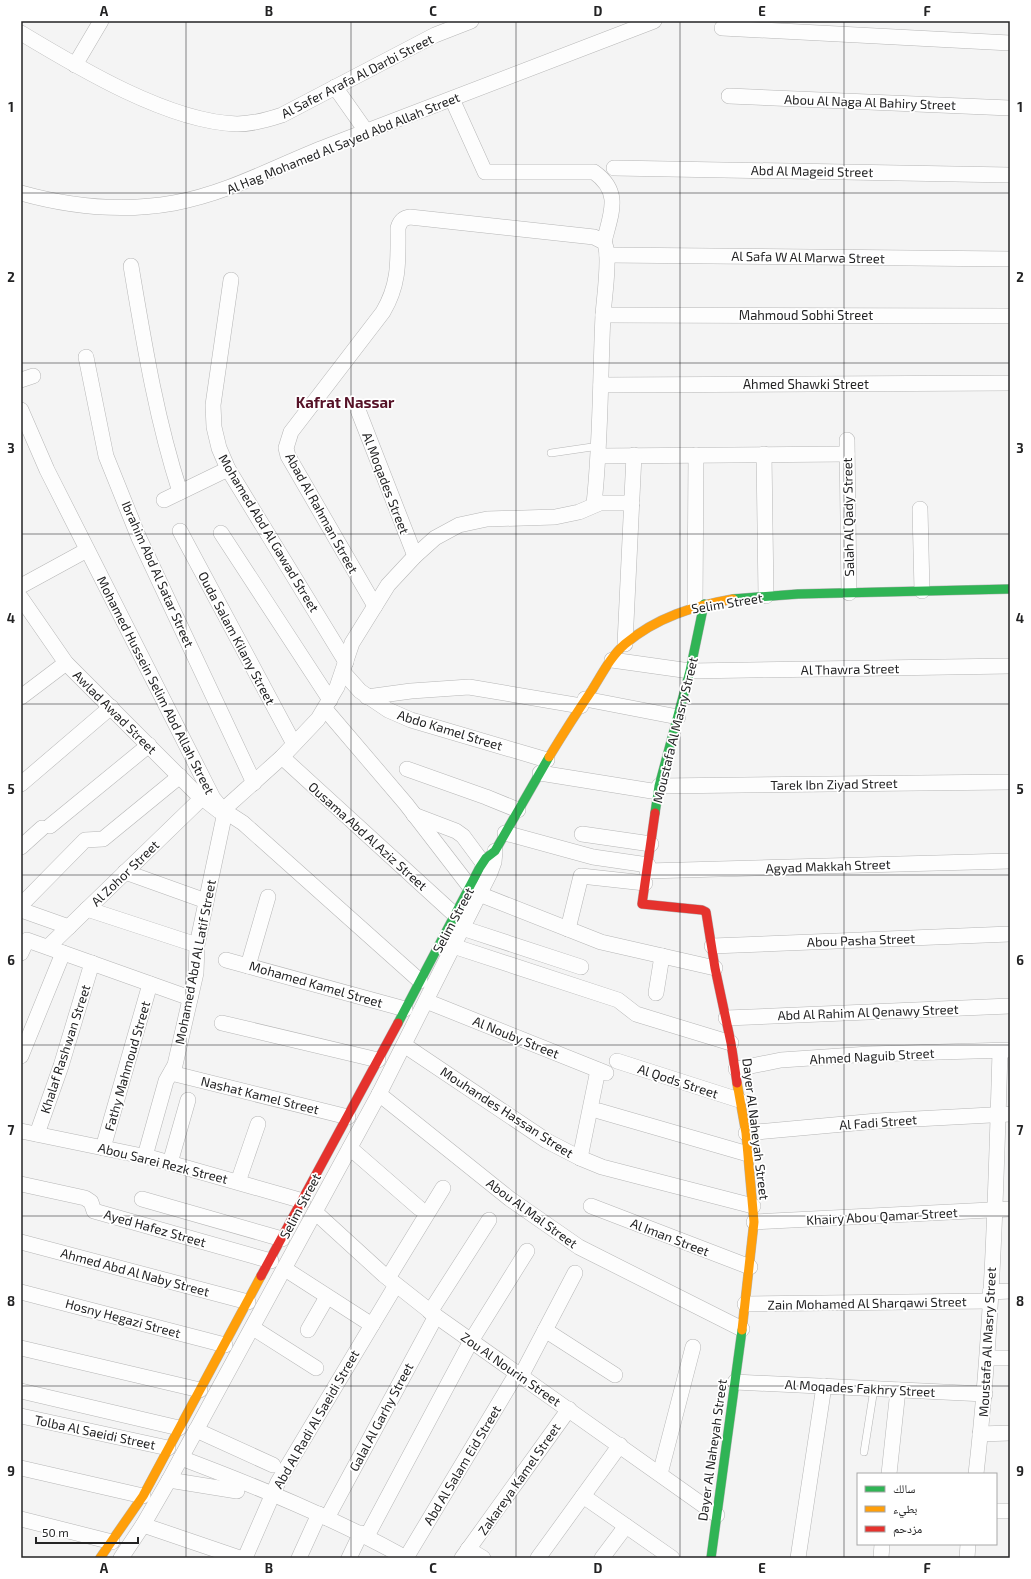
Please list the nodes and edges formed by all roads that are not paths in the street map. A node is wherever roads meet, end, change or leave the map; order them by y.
1 (101, 21) edge
2 (471, 21) edge
3 (654, 21) edge
4 (722, 28) dead end
5 (21, 33) edge
6 (1010, 43) edge
7 (75, 65) junction
8 (335, 87) junction
9 (729, 96) dead end
10 (452, 99) junction
11 (1010, 108) edge
12 (366, 132) junction
13 (614, 168) dead end
14 (1010, 175) edge
15 (21, 193) edge
16 (410, 217) joint
17 (605, 248) junction
18 (1010, 259) edge
19 (132, 266) dead end
20 (231, 280) dead end
21 (603, 315) junction
22 (1010, 316) edge
23 (86, 357) dead end
24 (1010, 383) edge
25 (601, 385) junction
26 (21, 410) edge
27 (358, 410) dead end
28 (599, 451) junction
29 (551, 453) dead end
30 (764, 454) junction
31 (634, 455) junction
32 (696, 455) junction
33 (228, 469) junction
34 (180, 492) junction
35 (164, 500) dead end
36 (632, 503) junction
37 (594, 504) junction
38 (920, 509) dead end
39 (180, 531) dead end
40 (221, 534) dead end
41 (88, 550) junction
42 (415, 556) junction
43 (21, 586) edge
44 (1010, 589) edge
45 (922, 591) junction
46 (849, 593) junction
47 (766, 596) junction
48 (21, 598) edge
49 (700, 605) junction
50 (375, 606) junction
51 (625, 644) junction
52 (612, 660) junction
53 (66, 663) junction
54 (1010, 666) edge
55 (344, 667) junction
56 (690, 670) junction
57 (21, 697) edge
58 (367, 697) junction
59 (583, 702) junction
60 (327, 705) junction
61 (111, 707) junction
62 (678, 717) junction
63 (294, 744) junction
64 (149, 746) junction
65 (282, 757) junction
66 (544, 766) junction
67 (406, 770) dead end
68 (180, 776) junction
69 (1010, 782) edge
70 (254, 783) junction
71 (21, 784) edge
72 (658, 789) junction
73 (202, 798) junction
74 (518, 810) junction
75 (224, 811) junction
76 (414, 815) junction
77 (505, 833) junction
78 (582, 834) dead end
79 (651, 844) junction
80 (21, 847) edge
81 (495, 851) junction
82 (1010, 861) edge
83 (483, 863) junction
84 (125, 872) junction
85 (647, 873) junction
86 (475, 891) junction
87 (268, 897) dead end
88 (206, 901) junction
89 (642, 904) joint
90 (21, 905) edge
91 (87, 909) junction
92 (21, 910) edge
93 (459, 921) junction
94 (69, 927) junction
95 (568, 929) junction
96 (1010, 934) edge
97 (197, 945) junction
98 (453, 946) junction
99 (712, 946) junction
100 (24, 947) edge
101 (48, 947) junction
102 (63, 953) junction
103 (662, 956) junction
104 (226, 960) dead end
105 (92, 963) junction
106 (248, 966) junction
107 (581, 967) dead end
108 (715, 968) junction
109 (420, 981) junction
110 (150, 984) junction
111 (656, 993) dead end
112 (190, 998) junction
113 (426, 1001) junction
114 (1010, 1006) edge
115 (405, 1009) junction
116 (726, 1018) junction
117 (222, 1023) dead end
118 (731, 1043) junction
119 (404, 1045) junction
120 (1005, 1050) edge
121 (21, 1056) edge
122 (378, 1060) junction
123 (617, 1061) dead end
124 (736, 1069) junction
125 (171, 1073) junction
126 (379, 1094) junction
127 (188, 1100) dead end
128 (739, 1100) junction
129 (599, 1111) dead end
130 (1004, 1115) edge
131 (348, 1117) junction
132 (258, 1124) dead end
133 (21, 1132) edge
134 (746, 1133) junction
135 (37, 1134) junction
136 (103, 1148) junction
137 (350, 1148) junction
138 (748, 1154) junction
139 (145, 1156) junction
140 (580, 1158) junction
141 (170, 1163) junction
142 (238, 1182) junction
143 (21, 1184) edge
144 (443, 1188) dead end
145 (142, 1199) dead end
146 (303, 1201) junction
147 (591, 1206) dead end
148 (753, 1206) junction
149 (419, 1208) dead end
150 (1010, 1209) edge
151 (995, 1210) junction
152 (315, 1212) junction
153 (489, 1220) dead end
154 (754, 1222) junction
155 (282, 1239) junction
156 (21, 1242) edge
157 (527, 1251) dead end
158 (271, 1261) junction
159 (750, 1267) junction
160 (285, 1269) junction
161 (575, 1274) dead end
162 (392, 1282) junction
163 (1010, 1291) edge
164 (21, 1292) edge
165 (990, 1296) junction
166 (328, 1297) junction
167 (248, 1302) junction
168 (745, 1304) junction
169 (433, 1314) junction
170 (372, 1325) junction
171 (253, 1328) junction
172 (308, 1330) dead end
173 (545, 1330) junction
174 (742, 1330) junction
175 (471, 1341) junction
176 (225, 1345) junction
177 (693, 1347) dead end
178 (21, 1348) edge
179 (987, 1358) junction
180 (1010, 1358) edge
181 (316, 1368) dead end
182 (519, 1374) junction
183 (616, 1375) dead end
184 (735, 1382) junction
185 (824, 1386) junction
186 (874, 1389) junction
187 (200, 1390) junction
188 (898, 1390) junction
189 (21, 1391) edge
190 (985, 1394) junction
191 (569, 1409) junction
192 (21, 1416) edge
193 (179, 1428) junction
194 (196, 1430) junction
195 (1010, 1433) edge
196 (980, 1434) junction
197 (620, 1445) junction
198 (168, 1448) junction
199 (864, 1452) dead end
200 (181, 1458) junction
201 (273, 1465) dead end
202 (21, 1468) edge
203 (889, 1473) edge
204 (976, 1473) edge
205 (660, 1474) junction
206 (169, 1480) junction
207 (237, 1491) dead end
208 (273, 1494) junction
209 (143, 1496) junction
210 (583, 1496) junction
211 (997, 1511) edge
212 (1010, 1511) edge
213 (717, 1514) junction
214 (323, 1516) junction
215 (21, 1518) edge
216 (143, 1525) junction
217 (626, 1526) junction
218 (364, 1535) junction
219 (112, 1542) junction
220 (882, 1545) edge
221 (968, 1545) edge
222 (465, 1554) edge
223 (100, 1558) edge
224 (121, 1558) edge
225 (240, 1558) edge
226 (245, 1558) edge
227 (299, 1558) edge
228 (349, 1558) edge
229 (406, 1558) edge
230 (483, 1558) edge
231 (538, 1558) edge
232 (602, 1558) edge
233 (672, 1558) edge
234 (711, 1558) edge
235 (798, 1558) edge
236 (880, 1558) edge
237 (967, 1558) edge

1 - 7 street
2 - 8 street, Al Safer Arafa Al Darbi Street
3 - 10 street, Al Hag Mohamed Al Sayed Abd Allah Street
4 - 6 street
5 - 7 street, Al Safer Arafa Al Darbi Street
7 - 8 street, Al Safer Arafa Al Darbi Street
8 - 12 street
9 - 11 street, Abou Al Naga Al Bahiry Street
10 - 12 street, Al Hag Mohamed Al Sayed Abd Allah Street
10 - 17 street
12 - 15 street, Al Hag Mohamed Al Sayed Abd Allah Street
13 - 14 street, Abd Al Mageid Street
16 - 17 street, Al Safa W Al Marwa Street
16 - 50 street, Abad Al Rahman Street
17 - 18 street, Al Safa W Al Marwa Street
17 - 21 street
19 - 34 street
20 - 33 street, Mohamed Abd Al Gawad Street
21 - 22 street, Mahmoud Sobhi Street
21 - 25 street
23 - 70 street, Ibrahim Abd Al Satar Street
24 - 25 street, Ahmed Shawki Street
25 - 28 street
26 - 41 street, Mohamed Hussein Selim Abd Allah Street
27 - 42 street, Al Moqades Street
28 - 29 lane
28 - 31 street
28 - 37 street
30 - 32 street
30 - 46 street, Salah Al Qady Street
30 - 47 street
31 - 32 street
31 - 36 street
32 - 49 street
33 - 34 street
33 - 55 street, Mohamed Abd Al Gawad Street
34 - 35 street
36 - 37 street
36 - 51 street
37 - 42 street
38 - 45 street
39 - 63 street, Ouda Salam Kilany Street
40 - 60 street
41 - 43 street
41 - 75 street, Mohamed Hussein Selim Abd Allah Street
42 - 50 street
44 - 45 street, Selim Street
45 - 46 street, Selim Street
46 - 47 street, Selim Street
47 - 49 street, Selim Street
48 - 53 street, Awlad Awad Street
49 - 51 street, Selim Street
49 - 56 street, Moustafa Al Masry Street
50 - 55 street
51 - 52 street, Selim Street
52 - 56 street, Al Thawra Street
52 - 59 street, Selim Street
53 - 57 street
53 - 61 street, Awlad Awad Street
54 - 56 street, Al Thawra Street
55 - 58 street, Abdo Kamel Street
55 - 60 street
56 - 62 street, Moustafa Al Masry Street
58 - 59 street
58 - 66 street, Abdo Kamel Street
59 - 62 street
59 - 66 street, Selim Street
60 - 63 street
60 - 76 street
61 - 64 street, Awlad Awad Street
61 - 71 street
62 - 72 street, Moustafa Al Masry Street
63 - 65 street
64 - 68 street, Awlad Awad Street
64 - 80 street
65 - 70 street
65 - 93 street, Ousama Abd Al Aziz Street
66 - 72 street, Abdo Kamel Street
66 - 74 street, Selim Street
67 - 74 street
68 - 73 street, Awlad Awad Street
68 - 90 street
69 - 72 street, Tarek Ibn Ziyad Street
70 - 75 street
72 - 79 street, Moustafa Al Masry Street
73 - 75 street, Awlad Awad Street
73 - 84 street, Al Zohor Street
74 - 77 street, Selim Street
75 - 88 street, Mohamed Abd Al Latif Street
75 - 109 street, Mohamed Hussein Selim Abd Allah Street
76 - 83 street
76 - 86 street
77 - 81 street, Selim Street
77 - 85 street
78 - 79 street
79 - 85 street, Moustafa Al Masry Street
81 - 83 street, Selim Street
81 - 86 street, Selim Street
82 - 85 street, Agyad Makkah Street
83 - 86 street, Selim Street
84 - 88 street
84 - 91 street, Al Zohor Street
85 - 89 street, Moustafa Al Masry Street
85 - 95 street
86 - 93 street, Selim Street
86 - 95 street
87 - 106 street
88 - 97 street, Mohamed Abd Al Latif Street
89 - 99 street, Dayer Al Naheyah Street
91 - 94 street, Al Zohor Street
91 - 97 street
92 - 94 street
93 - 98 street, Selim Street
93 - 107 street
93 - 109 street, Selim Street
94 - 101 street, Al Zohor Street
95 - 103 street
96 - 99 street, Abou Pasha Street
97 - 112 street, Mohamed Abd Al Latif Street
98 - 113 street, Selim Street
98 - 118 street
99 - 108 street, Dayer Al Naheyah Street
100 - 101 street
101 - 102 street
102 - 105 street
102 - 121 street
103 - 108 street
103 - 111 street
104 - 106 street, Mohamed Kamel Street
105 - 110 street
105 - 135 street, Khalaf Rashwan Street
106 - 115 street, Mohamed Kamel Street
108 - 116 street, Dayer Al Naheyah Street
109 - 115 street, Selim Street
110 - 112 street
110 - 136 street, Fathy Mahmoud Street
112 - 125 street, Mohamed Abd Al Latif Street
113 - 119 street, Selim Street
113 - 140 street, Al Nouby Street
114 - 116 street, Abd Al Rahim Al Qenawy Street
115 - 122 street, Selim Street
116 - 118 street, Dayer Al Naheyah Street
117 - 122 street
118 - 124 street, Dayer Al Naheyah Street
119 - 126 street, Selim Street
119 - 140 street, Mouhandes Hassan Street
120 - 124 street, Ahmed Naguib Street
120 - 130 street, Moustafa Al Masry Street
122 - 131 street, Selim Street
123 - 128 street, Al Qods Street
124 - 128 street, Dayer Al Naheyah Street
125 - 131 street, Nashat Kamel Street
125 - 139 street, Mohamed Abd Al Latif Street
126 - 137 street, Selim Street
126 - 174 street, Abou Al Mal Street
127 - 141 street
128 - 134 street, Dayer Al Naheyah Street
129 - 138 street
130 - 134 street, Al Fadi Street
130 - 151 street, Moustafa Al Masry Street
131 - 146 street, Selim Street
132 - 142 street
133 - 135 street, Abou Sarei Rezk Street
134 - 138 street, Dayer Al Naheyah Street
135 - 136 street, Abou Sarei Rezk Street
136 - 139 street, Abou Sarei Rezk Street
137 - 149 street
137 - 152 street, Selim Street
138 - 148 street, Dayer Al Naheyah Street
139 - 141 street, Abou Sarei Rezk Street
140 - 148 street, Mouhandes Hassan Street
141 - 142 street, Abou Sarei Rezk Street
142 - 146 street, Abou Sarei Rezk Street
143 - 158 street, Ayed Hafez Street
144 - 162 street, Abd Al Radi Al Saeidi Street
145 - 155 street
146 - 155 street, Selim Street
147 - 159 street, Al Iman Street
148 - 154 street, Dayer Al Naheyah Street
150 - 151 street, Khairy Abou Qamar Street
151 - 154 street, Khairy Abou Qamar Street
151 - 165 street, Moustafa Al Masry Street
152 - 160 street, Selim Street
152 - 162 street, Zou Al Nourin Street
153 - 169 street, Galal Al Garhy Street
154 - 159 street, Dayer Al Naheyah Street
155 - 158 street, Selim Street
156 - 167 street, Ahmed Abd Al Naby Street
157 - 175 street
158 - 167 street, Selim Street
159 - 168 street, Dayer Al Naheyah Street
160 - 166 street
160 - 171 street, Selim Street
161 - 173 street, Abd Al Salam Eid Street
162 - 169 street, Zou Al Nourin Street
162 - 170 street, Abd Al Radi Al Saeidi Street
163 - 165 street, Zain Mohamed Al Sharqawi Street
164 - 176 street, Hosny Hegazi Street
165 - 168 street, Zain Mohamed Al Sharqawi Street
165 - 179 street, Moustafa Al Masry Street
166 - 170 street
166 - 172 street
167 - 176 street, Selim Street
168 - 174 street, Dayer Al Naheyah Street
169 - 175 street, Zou Al Nourin Street
169 - 214 street, Galal Al Garhy Street
170 - 208 street, Abd Al Radi Al Saeidi Street
171 - 181 street
171 - 194 street, Selim Street
173 - 182 street, Abd Al Salam Eid Street
173 - 183 street
174 - 184 street, Dayer Al Naheyah Street
175 - 182 street, Zou Al Nourin Street
175 - 218 street
176 - 187 street, Selim Street
177 - 205 street
178 - 187 street
179 - 180 street
179 - 190 street, Moustafa Al Masry Street
182 - 191 street, Zou Al Nourin Street
182 - 229 street, Abd Al Salam Eid Street
184 - 185 street, Al Moqades Fakhry Street
184 - 213 street, Dayer Al Naheyah Street
185 - 186 street, Al Moqades Fakhry Street
185 - 235 street
186 - 188 street, Al Moqades Fakhry Street
186 - 199 lane
187 - 193 street, Selim Street
188 - 190 street, Al Moqades Fakhry Street
188 - 203 street
189 - 193 street
190 - 196 street, Moustafa Al Masry Street
191 - 197 street, Zou Al Nourin Street
191 - 222 street, Zakareya Kamel Street
192 - 198 street, Tolba Al Saeidi Street
193 - 198 street, Selim Street
194 - 200 street, Selim Street
194 - 201 street
195 - 196 street
196 - 204 street, Moustafa Al Masry Street
197 - 205 street, Zou Al Nourin Street
197 - 210 street
198 - 209 street, Selim Street
200 - 206 street, Selim Street
200 - 208 street
202 - 209 street
205 - 213 street, Zou Al Nourin Street
206 - 207 street
206 - 216 street, Selim Street
208 - 214 street
208 - 226 street, Abd Al Radi Al Saeidi Street
209 - 219 street, Selim Street
210 - 217 street
210 - 231 street
211 - 212 street
213 - 234 street, Dayer Al Naheyah Street
214 - 218 street
214 - 227 street, Galal Al Garhy Street
215 - 219 street
216 - 224 street, Selim Street
216 - 225 street
217 - 232 street
217 - 233 street
218 - 228 street
218 - 229 street
219 - 223 street, Selim Street
220 - 236 street
221 - 237 street
222 - 230 street, Zakareya Kamel Street

